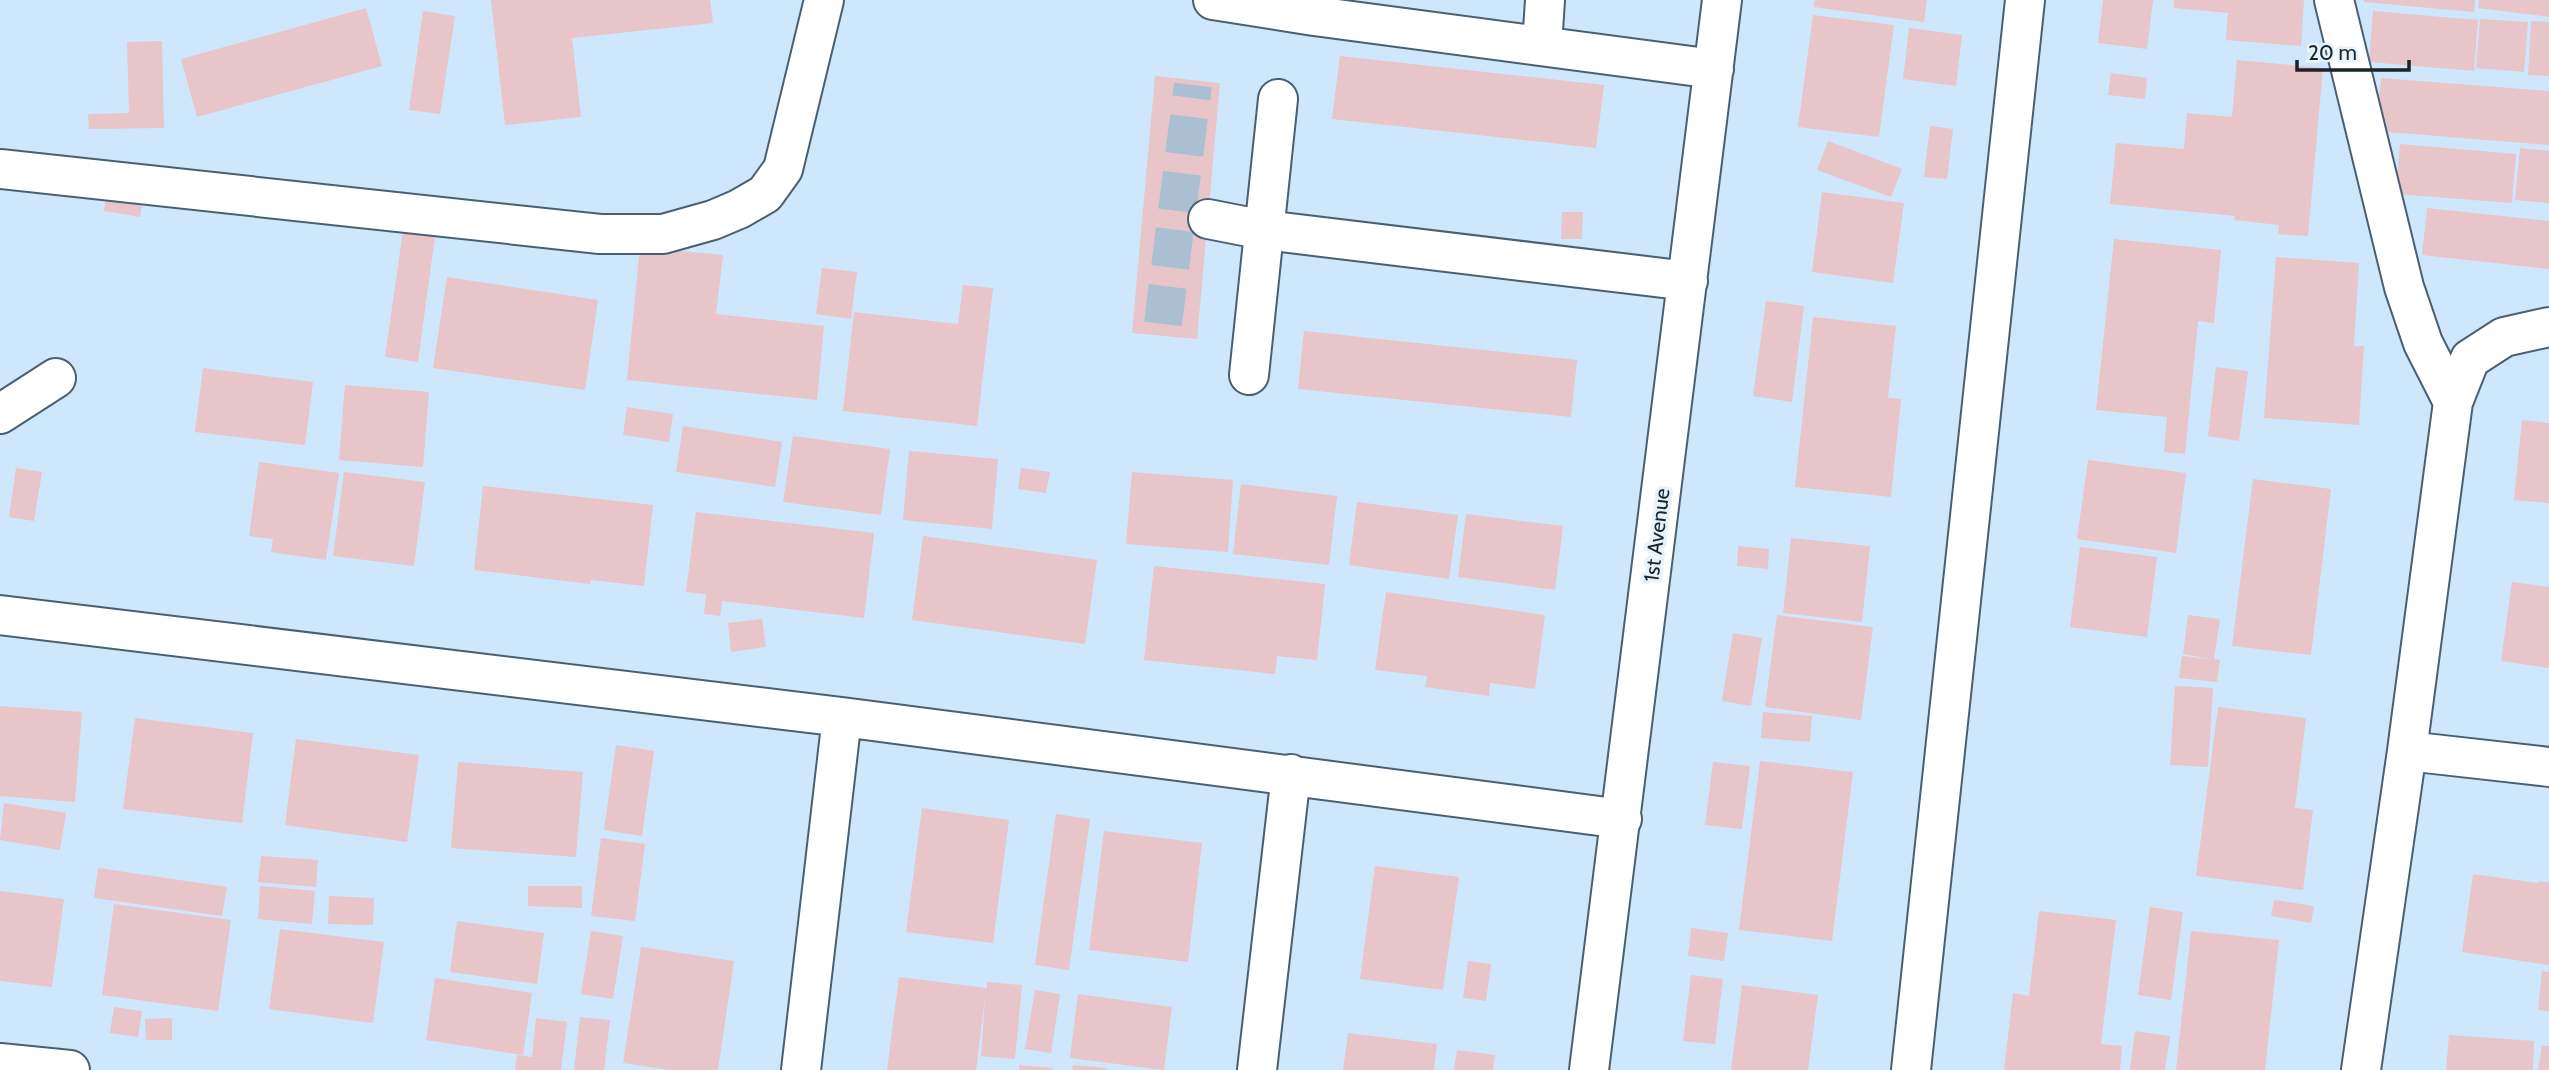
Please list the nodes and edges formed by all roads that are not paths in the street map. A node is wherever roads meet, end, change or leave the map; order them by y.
1 (824, 0) edge
2 (1213, 0) edge
3 (1545, 0) edge
4 (1722, 0) edge
5 (2025, 0) edge
6 (2334, 0) edge
7 (1542, 46) junction
8 (1714, 69) junction
9 (1278, 99) dead end
10 (0, 169) edge
11 (1208, 219) dead end
12 (1264, 230) junction
13 (1688, 281) junction
14 (2549, 327) edge
15 (1249, 375) dead end
16 (56, 378) dead end
17 (2453, 402) junction
18 (0, 414) edge
19 (0, 615) edge
20 (842, 717) junction
21 (2407, 751) junction
22 (2549, 767) edge
23 (1291, 774) junction
24 (1622, 819) junction
25 (0, 1063) edge
26 (70, 1070) edge
27 (801, 1070) edge
28 (1256, 1070) edge
29 (1589, 1070) edge
30 (1911, 1070) edge
31 (2361, 1070) edge

1 - 10 street
2 - 7 street
3 - 7 street
4 - 8 street, 1st Avenue
5 - 30 street
6 - 17 street
7 - 8 street
8 - 13 street, 1st Avenue
9 - 12 street
11 - 12 street
12 - 13 street
12 - 15 street
13 - 24 street, 1st Avenue
14 - 17 street
16 - 18 street
17 - 21 street
19 - 20 street
20 - 23 street
20 - 27 street
21 - 22 street
21 - 31 street
23 - 24 street
23 - 28 street
24 - 29 street, 1st Avenue
25 - 26 street

